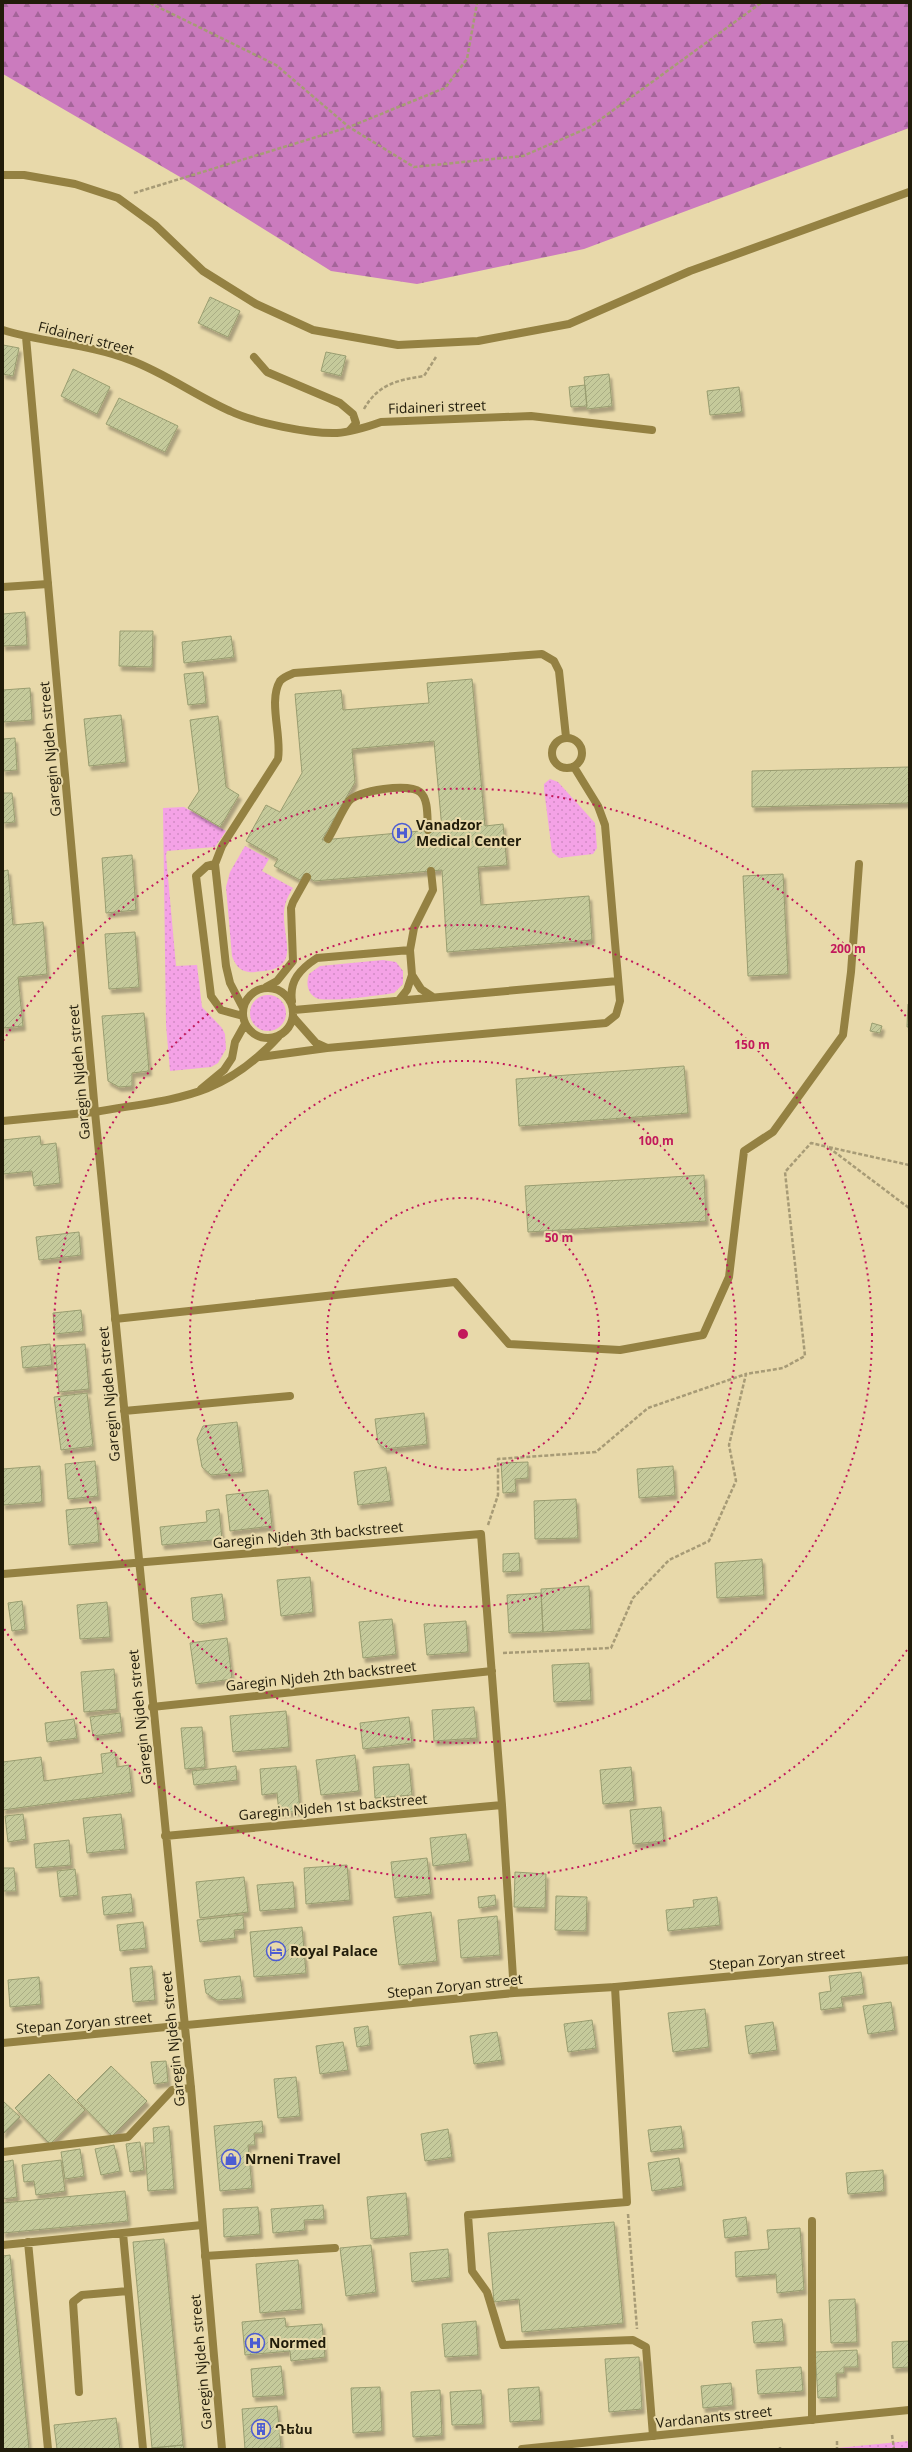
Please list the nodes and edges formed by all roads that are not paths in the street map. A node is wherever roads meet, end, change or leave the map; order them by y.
1 (3, 174) edge
2 (909, 192) edge
3 (3, 330) edge
4 (26, 337) junction
5 (254, 357) dead end
6 (350, 430) junction
7 (652, 430) dead end
8 (48, 584) junction
9 (3, 587) edge
10 (566, 737) junction
11 (574, 767) junction
12 (428, 830) dead end
13 (328, 839) dead end
14 (215, 864) junction
15 (859, 864) dead end
16 (431, 871) dead end
17 (307, 877) dead end
18 (410, 950) junction
19 (412, 975) junction
20 (618, 981) junction
21 (265, 988) junction
22 (433, 997) junction
23 (399, 1000) junction
24 (293, 1010) junction
25 (244, 1016) junction
26 (279, 1036) junction
27 (327, 1048) junction
28 (260, 1057) junction
29 (195, 1094) junction
30 (95, 1112) junction
31 (3, 1121) edge
32 (115, 1319) junction
33 (290, 1396) dead end
34 (124, 1411) junction
35 (138, 1562) junction
36 (3, 1574) edge
37 (492, 1671) junction
38 (152, 1707) junction
39 (502, 1805) junction
40 (165, 1836) junction
41 (909, 1960) edge
42 (615, 1987) junction
43 (514, 1993) junction
44 (185, 2026) junction
45 (3, 2044) edge
46 (191, 2088) junction
47 (3, 2152) edge
48 (812, 2221) dead end
49 (202, 2225) junction
50 (123, 2233) junction
51 (28, 2242) junction
52 (3, 2245) edge
53 (335, 2248) dead end
54 (205, 2256) junction
55 (128, 2291) junction
56 (79, 2392) dead end
57 (909, 2410) edge
58 (812, 2420) junction
59 (653, 2436) junction
60 (577, 2446) edge
61 (48, 2449) edge
62 (143, 2449) edge
63 (222, 2449) edge
64 (522, 2449) edge

1 - 2 street
3 - 4 street, Fidaineri street
4 - 6 street, Fidaineri street
4 - 8 street, Garegin Njdeh street
5 - 6 street
6 - 7 street, Fidaineri street
8 - 9 street
8 - 30 street, Garegin Njdeh street
10 - 11 street
10 - 11 street
10 - 14 street
11 - 20 street
12 - 13 street
14 - 25 street
14 - 25 street
15 - 32 street
16 - 18 street
17 - 21 street
18 - 19 street
18 - 24 street
19 - 22 street
19 - 23 street
20 - 22 street
20 - 27 street
21 - 24 street
21 - 25 street
22 - 23 street
23 - 24 street
24 - 26 street
24 - 27 street
25 - 26 street
25 - 29 street
26 - 28 street
27 - 28 street
28 - 29 street
29 - 30 street
30 - 31 street
30 - 32 street, Garegin Njdeh street
32 - 34 street, Garegin Njdeh street
33 - 34 street
34 - 35 street, Garegin Njdeh street
35 - 36 street, Garegin Njdeh 3th backstreet
35 - 37 street, Garegin Njdeh 3th backstreet
35 - 38 street, Garegin Njdeh street
37 - 38 street, Garegin Njdeh 2th backstreet
37 - 39 street
38 - 40 street, Garegin Njdeh street
39 - 40 street, Garegin Njdeh 1st backstreet
39 - 43 street
40 - 44 street, Garegin Njdeh street
41 - 42 street, Stepan Zoryan street
42 - 43 street, Stepan Zoryan street
42 - 59 street
43 - 44 street, Stepan Zoryan street
44 - 45 street, Stepan Zoryan street
44 - 46 street, Garegin Njdeh street
46 - 47 street
46 - 49 street, Garegin Njdeh street
48 - 58 street
49 - 50 street
49 - 54 street, Garegin Njdeh street
50 - 51 street
50 - 55 street
51 - 52 street
51 - 61 street
53 - 54 street
54 - 63 street, Garegin Njdeh street
55 - 56 street
55 - 62 street
57 - 58 street, Vardanants street
58 - 59 street, Vardanants street
59 - 60 street, Vardanants street
60 - 64 street, Vardanants street

